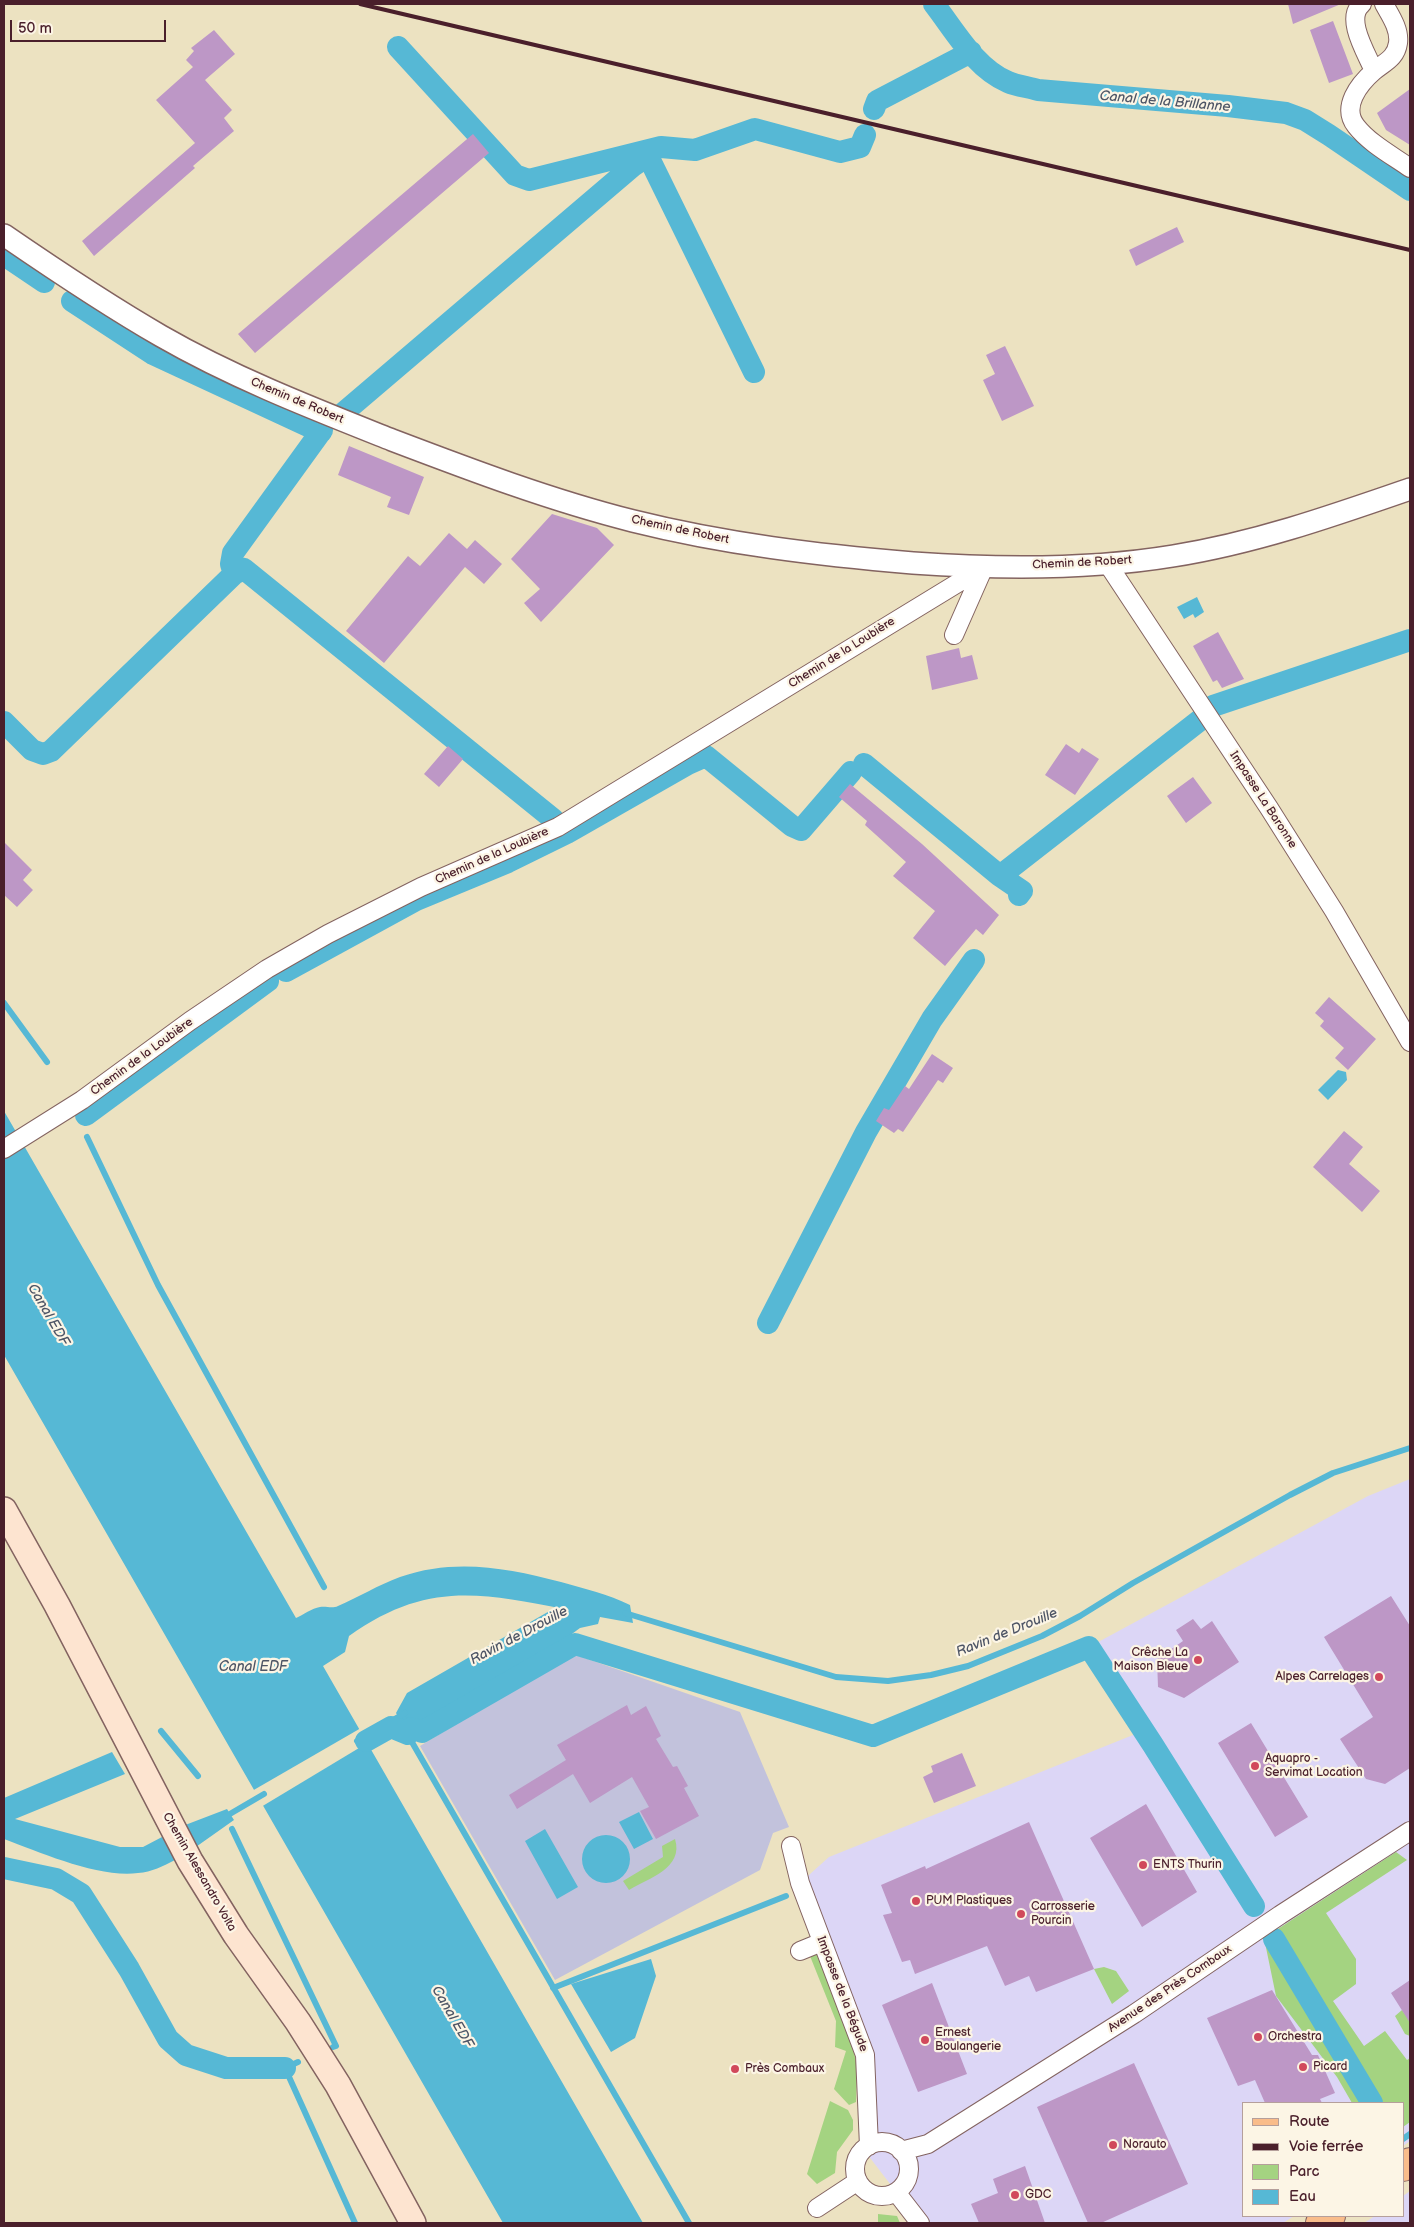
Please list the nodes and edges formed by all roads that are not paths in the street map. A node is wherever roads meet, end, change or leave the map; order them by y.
1 (1362, 4) edge
2 (1384, 4) edge
3 (1374, 71) junction
4 (1410, 168) edge
5 (4, 235) edge
6 (1410, 490) edge
7 (1107, 563) junction
8 (984, 567) junction
9 (954, 635) dead end
10 (1410, 1042) edge
11 (4, 1148) edge
12 (4, 1510) edge
13 (1410, 1831) edge
14 (791, 1846) dead end
15 (822, 1942) junction
16 (800, 1951) dead end
17 (928, 2144) junction
18 (869, 2146) junction
19 (901, 2150) junction
20 (908, 2172) junction
21 (858, 2181) junction
22 (896, 2192) junction
23 (817, 2208) dead end
24 (413, 2223) edge
25 (920, 2223) edge

1 - 3 street
2 - 3 street
3 - 4 street
5 - 8 street, Chemin de Robert
6 - 7 street, Chemin de Robert
7 - 8 street, Chemin de Robert
7 - 10 street, Impasse La Baronne
8 - 9 street
8 - 11 street, Chemin de la Loubière
12 - 24 main road, Chemin Alessandro Volta
13 - 17 street, Avenue des Près Combaux
14 - 15 street, Impasse de la Bégude
15 - 16 street
15 - 18 street, Impasse de la Bégude
17 - 19 street, Avenue des Près Combaux
17 - 20 street, Avenue des Près Combaux
18 - 19 street
18 - 21 street
19 - 20 street
20 - 22 street
21 - 22 street
21 - 23 street
22 - 25 street

